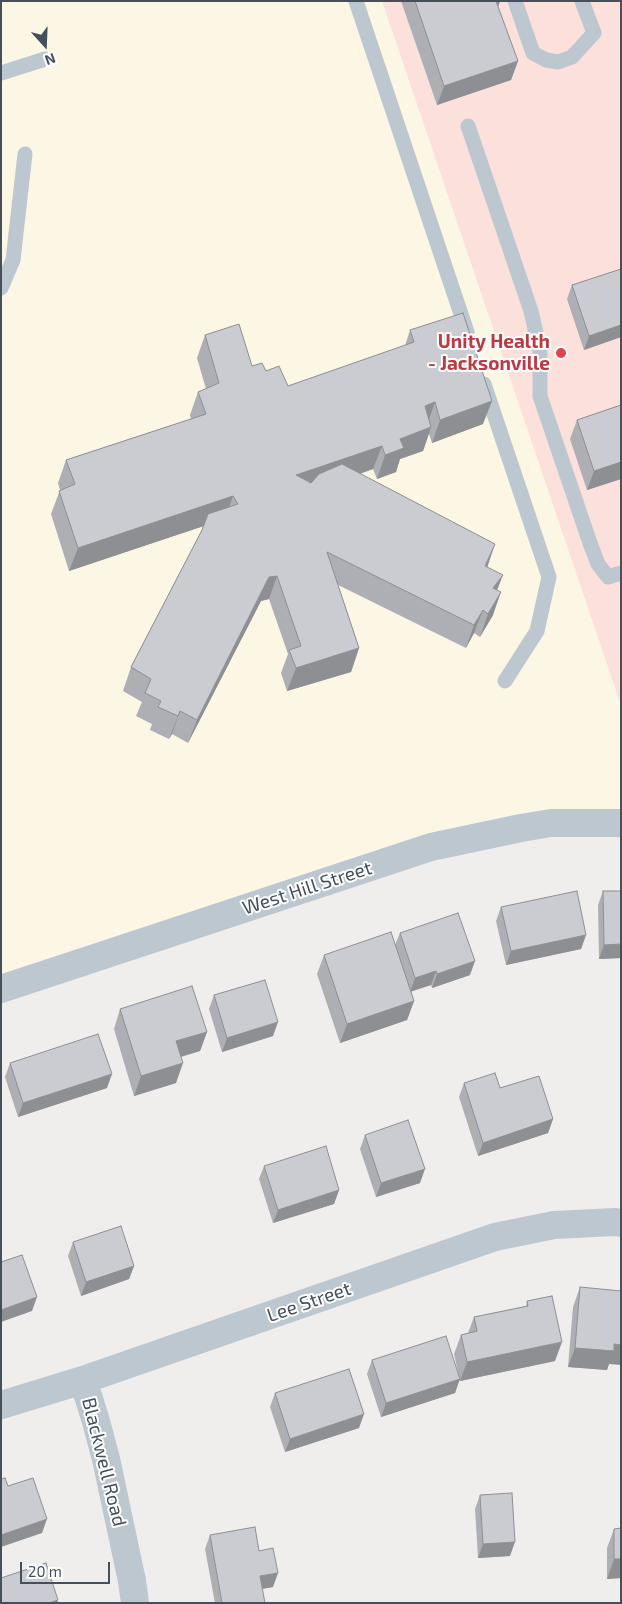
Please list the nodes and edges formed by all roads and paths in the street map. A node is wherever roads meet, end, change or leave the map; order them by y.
1 (356, 1) edge
2 (515, 1) edge
3 (582, 1) edge
4 (45, 59) dead end
5 (1, 73) edge
6 (468, 126) dead end
7 (25, 154) dead end
8 (1, 288) edge
9 (471, 345) edge
10 (480, 372) edge
11 (621, 573) edge
12 (505, 681) dead end
13 (621, 823) edge
14 (1, 989) edge
15 (621, 1223) edge
16 (83, 1380) junction
17 (1, 1405) edge
18 (135, 1603) edge

1 - 9 lane
2 - 3 lane
4 - 5 lane
6 - 11 lane
7 - 8 lane
10 - 12 lane
13 - 14 street, West Hill Street
15 - 16 street, Lee Street
16 - 17 street, Lee Street
16 - 18 street, Blackwell Road

